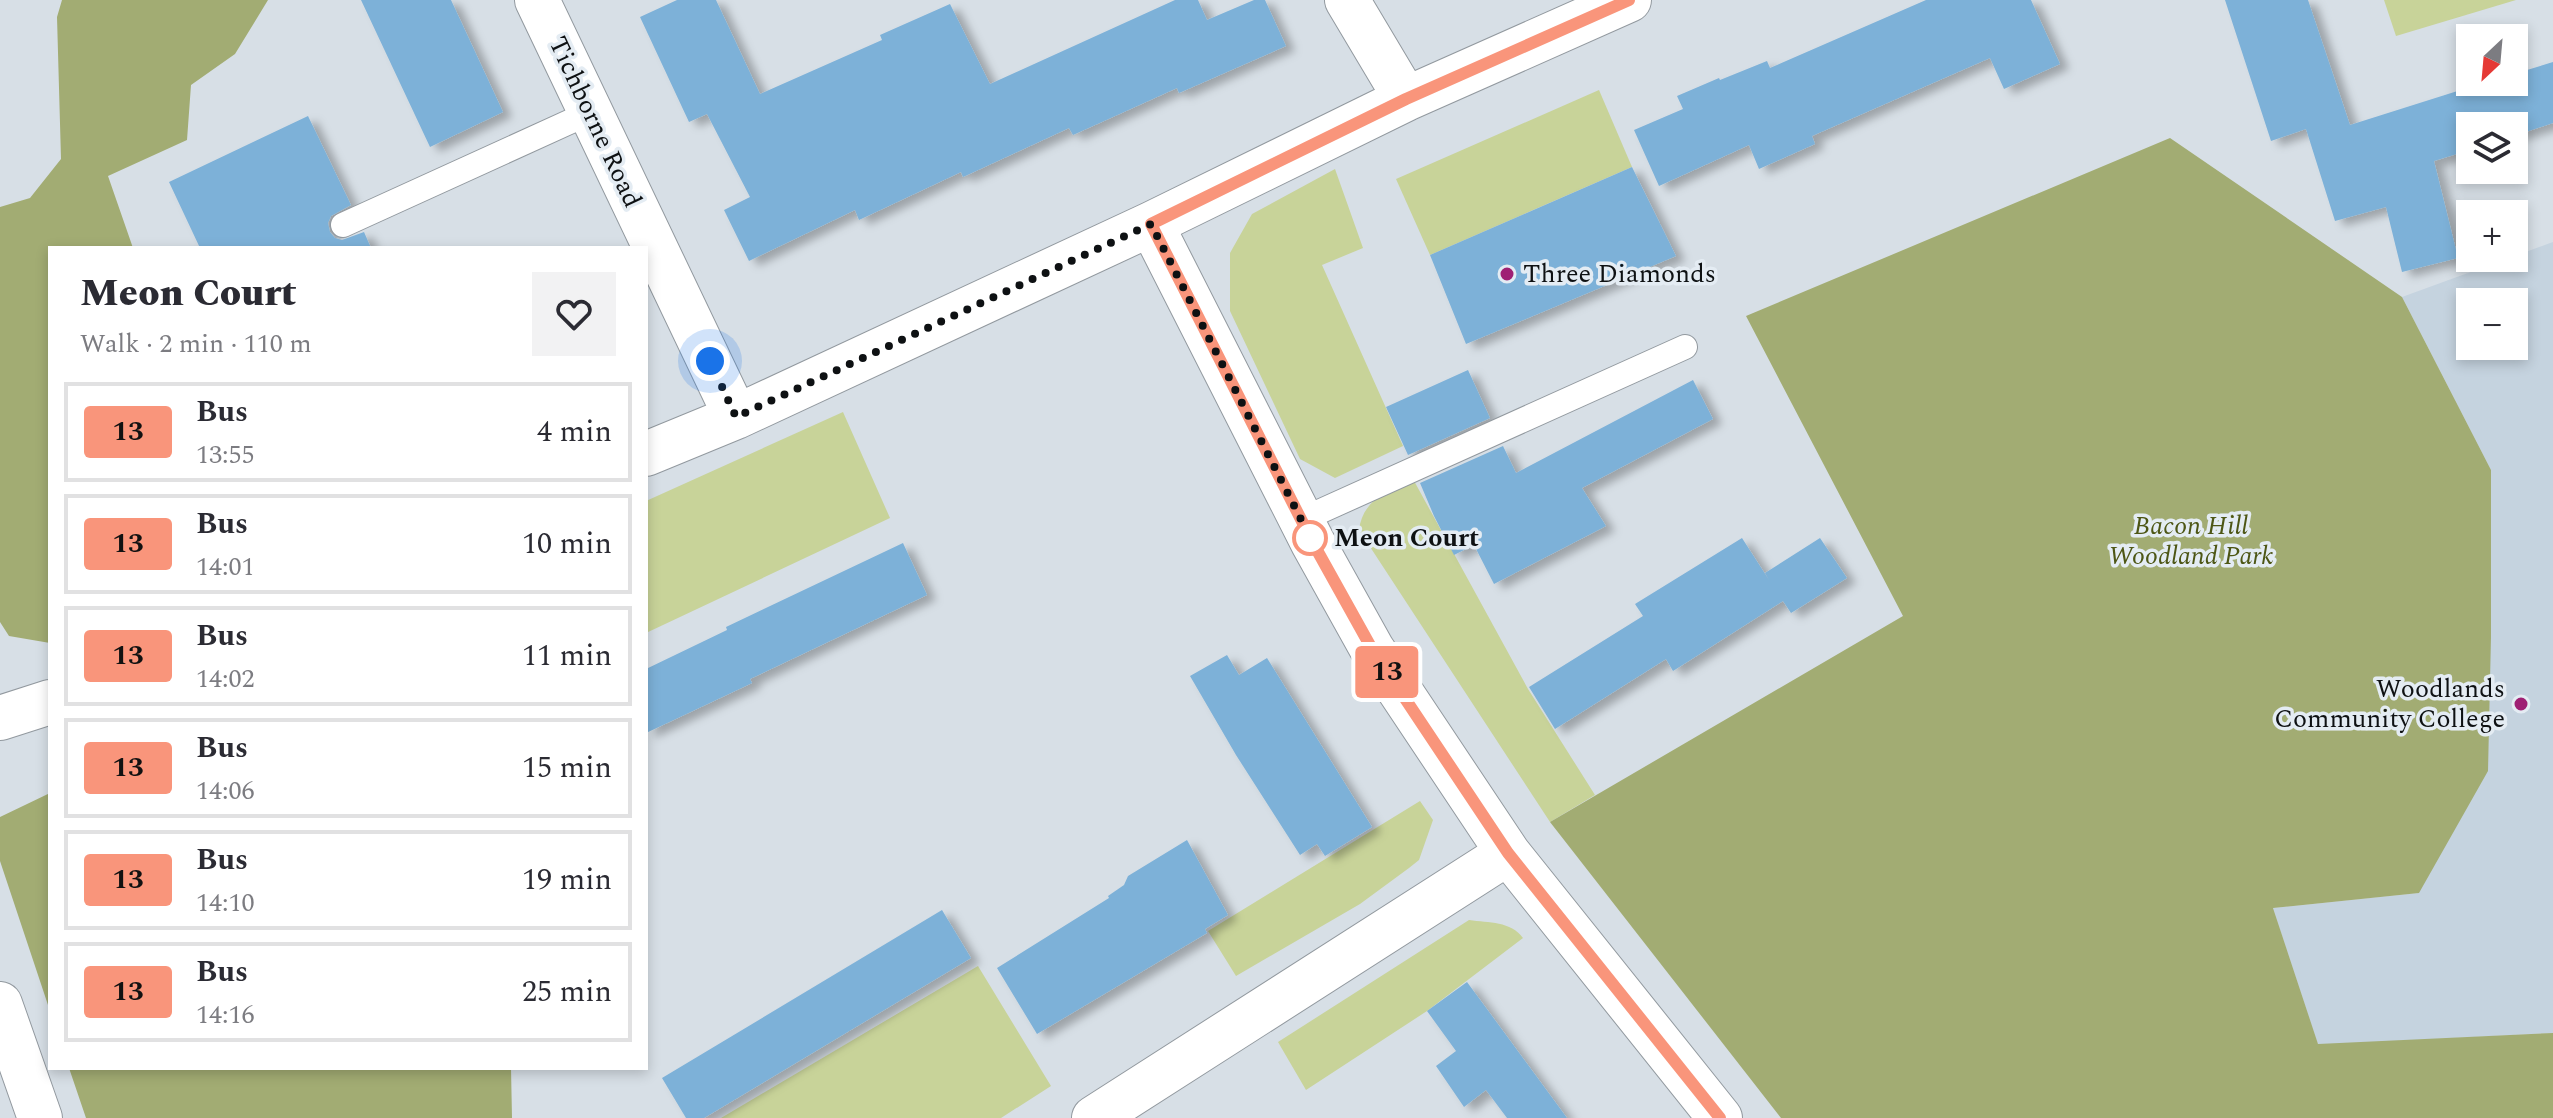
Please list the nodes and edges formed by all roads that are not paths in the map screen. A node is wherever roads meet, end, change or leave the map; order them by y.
1 (537, 0) edge
2 (1347, 0) edge
3 (1629, 0) edge
4 (1406, 99) junction
5 (589, 113) junction
6 (1151, 224) junction
7 (343, 225) dead end
8 (1685, 347) dead end
9 (736, 417) junction
10 (648, 453) edge
11 (1301, 520) junction
12 (48, 703) edge
13 (0, 718) edge
14 (1508, 853) junction
15 (0, 1004) edge
16 (40, 1118) edge
17 (1094, 1118) edge
18 (1720, 1118) edge

1 - 5 street, Tichborne Road
2 - 4 street
3 - 4 street
4 - 6 street
5 - 7 lane
5 - 9 street, Tichborne Road
6 - 9 street
6 - 11 street
8 - 11 lane
9 - 10 street
11 - 14 street
12 - 13 street
14 - 17 street
14 - 18 street
15 - 16 street

